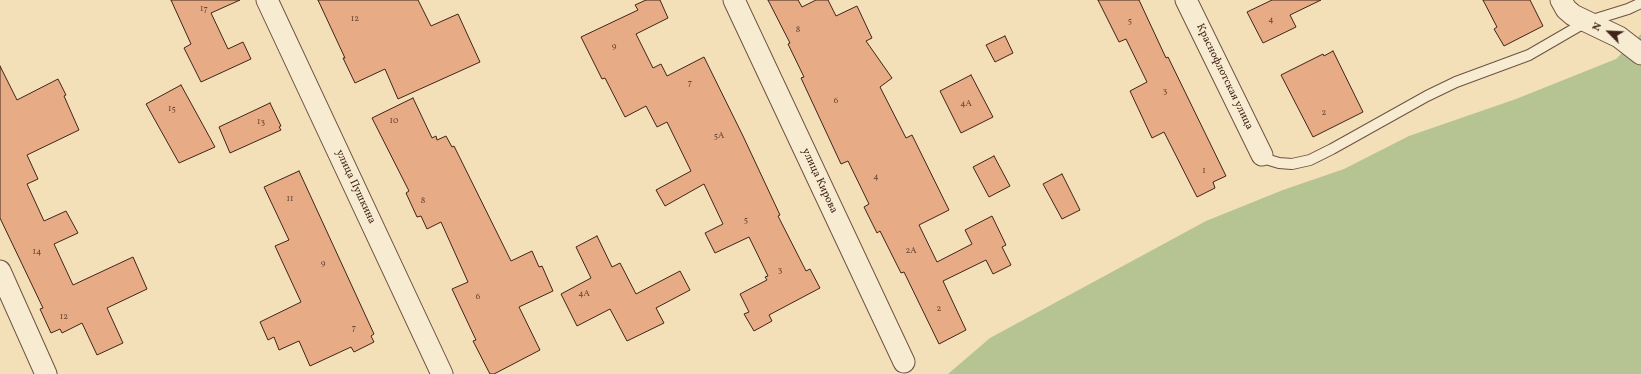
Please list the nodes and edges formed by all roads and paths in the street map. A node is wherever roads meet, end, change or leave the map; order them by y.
1 (267, 0) edge
2 (734, 0) edge
3 (1186, 0) edge
4 (1561, 0) edge
5 (1641, 3) edge
6 (1586, 22) junction
7 (1641, 54) edge
8 (1262, 155) joint
9 (0, 271) edge
10 (904, 362) dead end
11 (46, 374) edge
12 (442, 374) edge

1 - 12 street, улица Пушкина
2 - 10 street, улица Кирова
3 - 8 street, Краснофлотская улица
4 - 6 street
5 - 6 lane
6 - 7 street
6 - 8 lane
9 - 11 street

